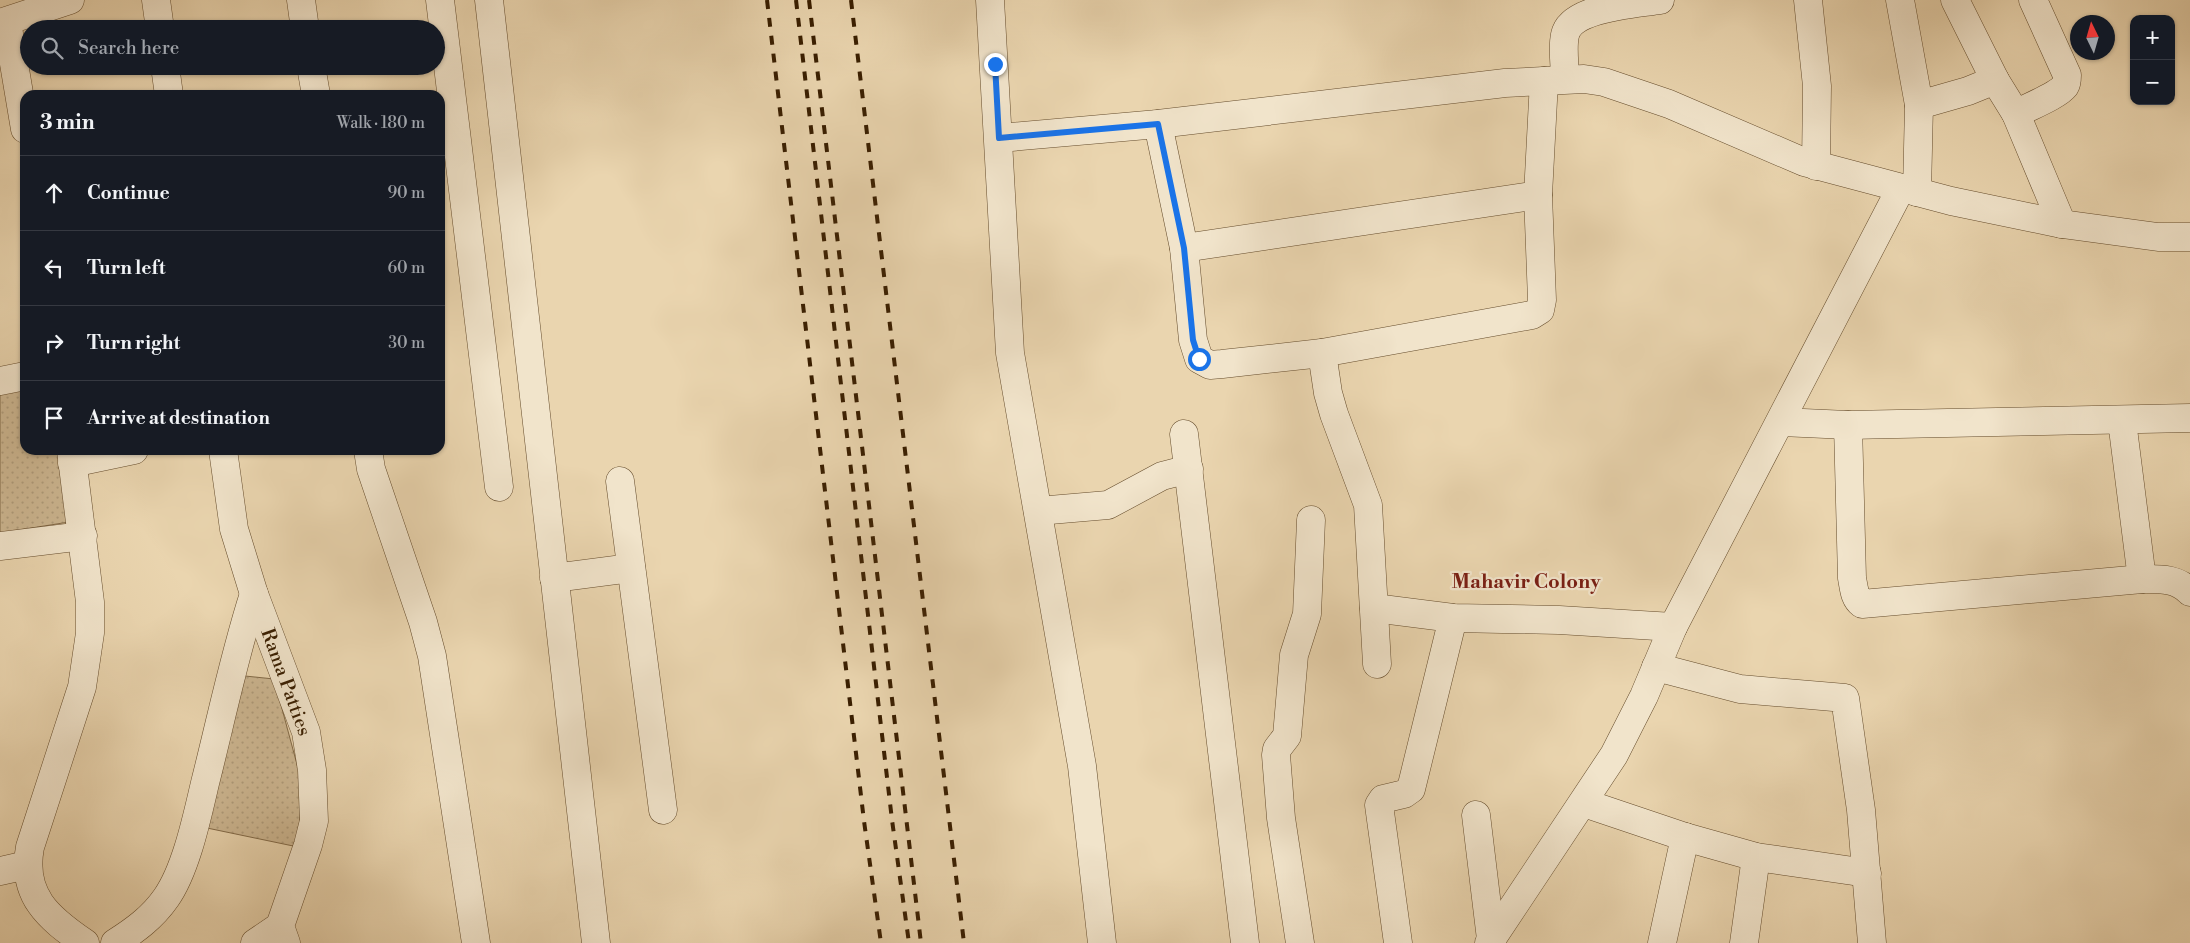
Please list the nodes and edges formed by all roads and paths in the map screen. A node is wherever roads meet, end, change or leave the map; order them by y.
1 (70, 0) edge
2 (156, 0) edge
3 (301, 0) edge
4 (440, 0) edge
5 (489, 0) edge
6 (990, 0) edge
7 (1660, 0) edge
8 (1808, 0) edge
9 (1900, 0) edge
10 (1955, 0) edge
11 (2033, 0) edge
12 (159, 20) edge
13 (304, 20) edge
14 (442, 20) edge
15 (4, 23) edge
16 (445, 41) edge
17 (167, 75) edge
18 (313, 75) edge
19 (1554, 80) junction
20 (1995, 80) junction
21 (169, 90) edge
22 (315, 90) edge
23 (20, 104) edge
24 (1918, 105) junction
25 (2016, 114) junction
26 (1158, 124) junction
27 (999, 138) junction
28 (1816, 166) junction
29 (1909, 190) junction
30 (1538, 195) junction
31 (2062, 224) junction
32 (2190, 237) edge
33 (1184, 248) junction
34 (1322, 353) junction
35 (20, 377) edge
36 (0, 380) edge
37 (2190, 418) edge
38 (2122, 421) junction
39 (1781, 422) junction
40 (1848, 426) junction
41 (1184, 434) dead end
42 (89, 455) edge
43 (224, 455) edge
44 (369, 455) edge
45 (71, 457) edge
46 (1188, 468) junction
47 (620, 481) dead end
48 (499, 487) dead end
49 (1038, 511) junction
50 (1311, 520) dead end
51 (83, 536) junction
52 (0, 546) edge
53 (632, 568) junction
54 (554, 578) junction
55 (2142, 579) junction
56 (2190, 592) edge
57 (254, 594) junction
58 (1374, 608) junction
59 (1453, 618) junction
60 (1674, 627) junction
61 (1377, 664) dead end
62 (1656, 667) junction
63 (1584, 803) junction
64 (663, 810) dead end
65 (1476, 815) dead end
66 (1685, 837) junction
67 (1756, 857) junction
68 (26, 864) junction
69 (0, 871) edge
70 (1866, 873) junction
71 (283, 935) edge
72 (1490, 941) edge
73 (85, 943) edge
74 (115, 943) edge
75 (255, 943) edge
76 (476, 943) edge
77 (596, 943) edge
78 (1102, 943) edge
79 (1245, 943) edge
80 (1300, 943) edge
81 (1398, 943) edge
82 (1662, 943) edge
83 (1744, 943) edge
84 (1872, 943) edge

1 - 15 street
2 - 12 street
3 - 13 street
4 - 14 street
5 - 54 street
6 - 27 street
7 - 19 street
8 - 28 street
9 - 24 street
10 - 20 street
11 - 25 street
15 - 23 street
16 - 48 street
17 - 21 street
18 - 22 street
19 - 26 street
19 - 28 street
19 - 30 street
20 - 24 street
20 - 25 street
24 - 29 street
25 - 31 street
26 - 27 street
26 - 33 street
27 - 49 street
28 - 29 street
29 - 31 street
29 - 39 street
30 - 33 street
30 - 34 street
31 - 32 street
33 - 34 street
34 - 58 street
35 - 36 street
37 - 38 street
38 - 40 street
38 - 55 street
39 - 40 street
39 - 60 street
40 - 55 street
41 - 46 street
42 - 45 street
43 - 57 street, Rama Patties
44 - 76 street
45 - 51 street
46 - 49 street
46 - 79 street
47 - 53 street
49 - 78 street
50 - 80 street
51 - 52 street
51 - 68 street
53 - 54 street
53 - 64 street
54 - 77 street
55 - 56 street
57 - 71 street, Rama Patties
57 - 74 street
58 - 59 street
58 - 61 street
59 - 60 street
59 - 81 street
60 - 62 street
62 - 63 street
62 - 70 street
63 - 66 street
63 - 72 street
65 - 72 street
66 - 67 street
66 - 82 street
67 - 70 street
67 - 83 street
68 - 69 street
68 - 73 street
70 - 84 street
71 - 75 street

